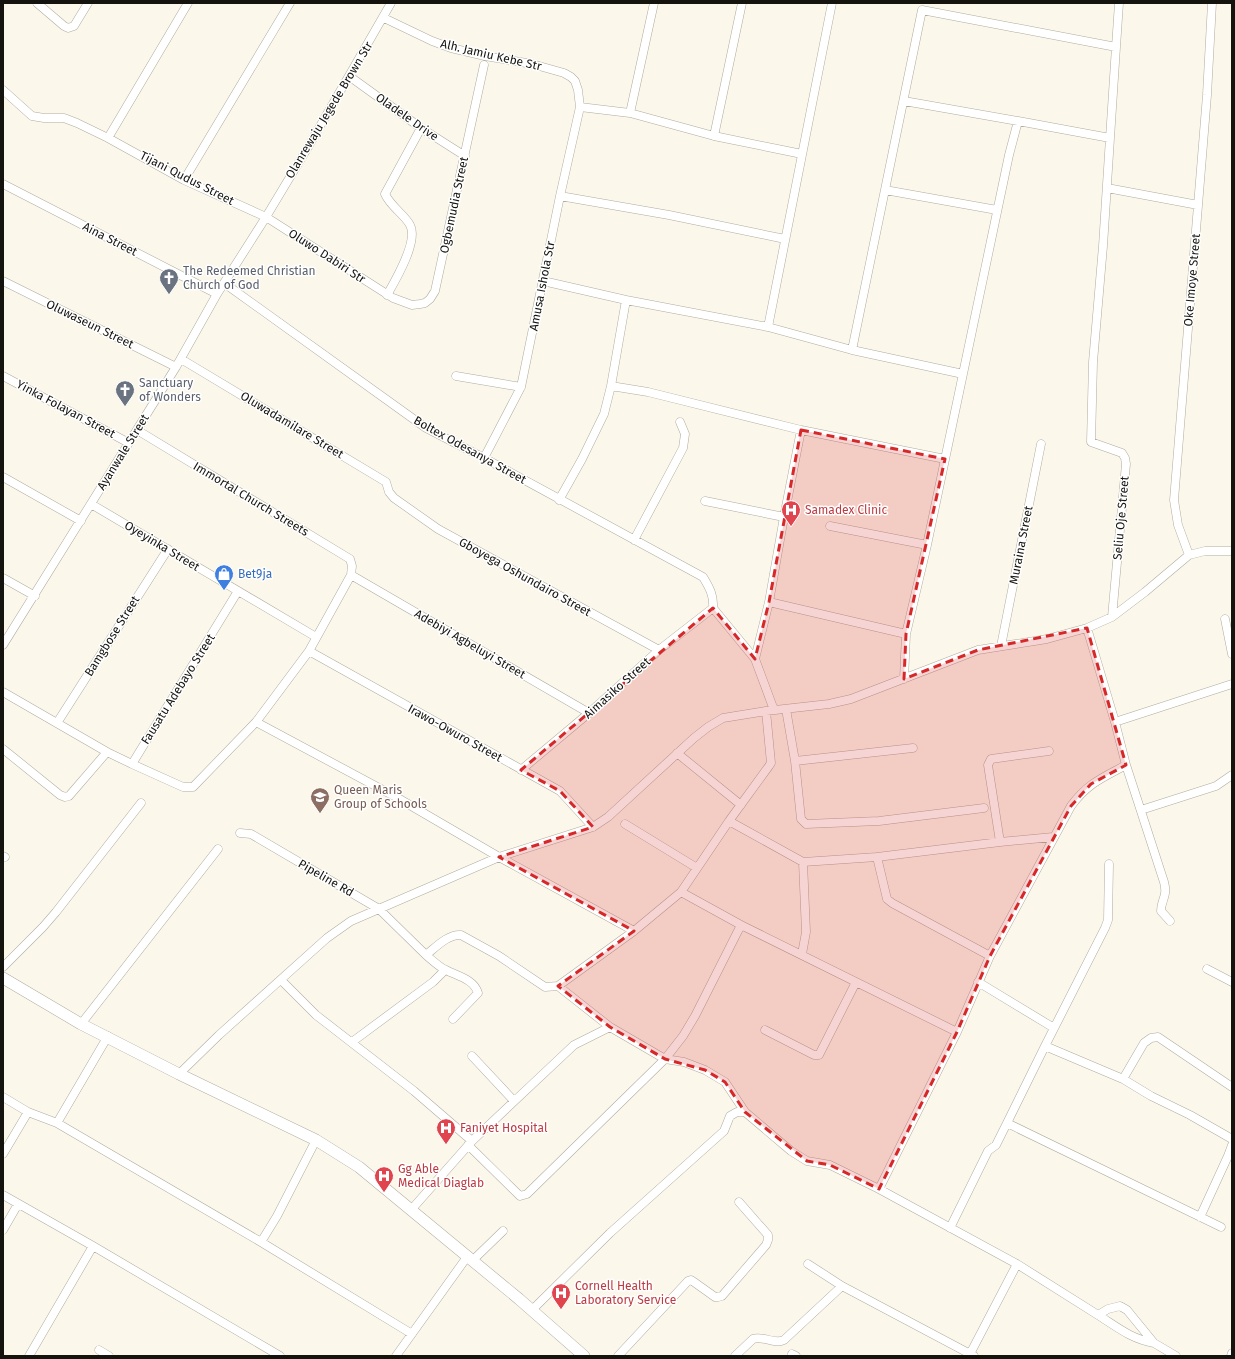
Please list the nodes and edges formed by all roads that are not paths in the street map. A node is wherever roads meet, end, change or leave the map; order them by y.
1 (38, 3) edge
2 (88, 3) edge
3 (188, 3) edge
4 (290, 3) edge
5 (391, 3) edge
6 (654, 3) edge
7 (742, 3) edge
8 (832, 3) edge
9 (1120, 3) edge
10 (1212, 3) edge
11 (922, 6) edge
12 (384, 18) junction
13 (1116, 46) junction
14 (484, 66) dead end
15 (349, 76) junction
16 (3, 90) edge
17 (904, 101) junction
18 (580, 106) junction
19 (630, 113) junction
20 (1018, 121) junction
21 (420, 128) junction
22 (714, 136) junction
23 (108, 138) junction
24 (1110, 138) junction
25 (802, 154) junction
26 (464, 156) junction
27 (184, 180) junction
28 (3, 184) edge
29 (1107, 188) junction
30 (885, 190) junction
31 (560, 196) junction
32 (1198, 205) junction
33 (997, 210) junction
34 (266, 217) junction
35 (785, 239) junction
36 (3, 281) edge
37 (543, 281) junction
38 (224, 283) junction
39 (217, 294) junction
40 (387, 295) junction
41 (626, 300) junction
42 (768, 327) junction
43 (852, 350) junction
44 (181, 359) junction
45 (176, 367) junction
46 (963, 374) junction
47 (3, 376) edge
48 (456, 376) dead end
49 (611, 386) junction
50 (521, 387) junction
51 (680, 422) dead end
52 (137, 430) junction
53 (801, 430) junction
54 (129, 442) junction
55 (1041, 444) dead end
56 (484, 458) junction
57 (945, 459) junction
58 (3, 477) edge
59 (394, 498) joint
60 (559, 500) junction
61 (705, 501) dead end
62 (91, 504) junction
63 (784, 517) junction
64 (81, 521) junction
65 (830, 526) dead end
66 (634, 540) junction
67 (927, 545) junction
68 (168, 549) junction
69 (1232, 551) edge
70 (1189, 555) junction
71 (350, 575) junction
72 (3, 578) edge
73 (238, 591) junction
74 (35, 596) junction
75 (769, 602) junction
76 (713, 608) junction
77 (1112, 617) junction
78 (1225, 619) dead end
79 (1086, 628) junction
80 (906, 634) junction
81 (316, 637) junction
82 (3, 645) edge
83 (1001, 646) junction
84 (659, 650) junction
85 (309, 651) junction
86 (1232, 654) edge
87 (755, 659) junction
88 (904, 679) junction
89 (1232, 684) edge
90 (3, 692) edge
91 (786, 709) junction
92 (770, 710) junction
93 (589, 713) junction
94 (256, 722) junction
95 (1115, 722) junction
96 (57, 723) junction
97 (913, 748) dead end
98 (3, 749) edge
99 (1049, 751) dead end
100 (107, 752) junction
101 (677, 753) junction
102 (795, 761) junction
103 (132, 764) junction
104 (1126, 765) junction
105 (521, 770) junction
106 (1232, 776) edge
107 (141, 803) dead end
108 (741, 805) junction
109 (984, 808) dead end
110 (1140, 810) junction
111 (729, 821) junction
112 (625, 824) dead end
113 (593, 827) junction
114 (240, 834) dead end
115 (1053, 837) junction
116 (1000, 842) junction
117 (218, 849) dead end
118 (499, 857) junction
119 (876, 857) junction
120 (803, 862) junction
121 (1109, 864) dead end
122 (697, 868) junction
123 (680, 892) junction
124 (379, 909) junction
125 (1170, 921) dead end
126 (740, 924) junction
127 (634, 931) junction
128 (802, 954) junction
129 (426, 955) junction
130 (990, 956) junction
131 (3, 967) edge
132 (1207, 969) dead end
133 (445, 970) junction
134 (3, 978) edge
135 (281, 980) junction
136 (856, 982) junction
137 (978, 982) junction
138 (1232, 982) edge
139 (558, 986) junction
140 (453, 1019) dead end
141 (81, 1024) junction
142 (610, 1027) junction
143 (1054, 1028) junction
144 (765, 1030) dead end
145 (956, 1032) junction
146 (108, 1036) junction
147 (352, 1042) junction
148 (1045, 1046) junction
149 (472, 1056) dead end
150 (666, 1059) junction
151 (179, 1074) junction
152 (1123, 1079) junction
153 (1232, 1087) edge
154 (3, 1097) edge
155 (514, 1101) junction
156 (28, 1112) junction
157 (745, 1112) junction
158 (57, 1123) junction
159 (1007, 1123) junction
160 (1232, 1139) edge
161 (316, 1140) junction
162 (470, 1143) junction
163 (1232, 1145) edge
164 (3, 1154) edge
165 (879, 1189) junction
166 (3, 1195) edge
167 (739, 1202) dead end
168 (18, 1204) junction
169 (411, 1210) junction
170 (1200, 1217) junction
171 (1221, 1227) dead end
172 (950, 1228) junction
173 (3, 1230) edge
174 (503, 1231) dead end
175 (261, 1242) junction
176 (93, 1246) junction
177 (470, 1259) junction
178 (808, 1264) dead end
179 (1017, 1264) junction
180 (842, 1286) junction
181 (532, 1310) junction
182 (1098, 1315) junction
183 (412, 1334) junction
184 (1154, 1343) junction
185 (99, 1350) dead end
186 (1232, 1353) edge
187 (579, 1355) edge
188 (972, 1355) edge
189 (29, 1356) edge
190 (109, 1356) edge
191 (278, 1356) edge
192 (396, 1356) edge
193 (618, 1356) edge
194 (735, 1356) edge
195 (1176, 1356) edge
196 (1230, 1356) edge

1 - 2 street
3 - 23 street
4 - 27 street
5 - 12 street, Olanrewaju Jegede Brown Str
6 - 19 street
7 - 22 street
8 - 25 street
9 - 13 street
10 - 32 street, Oke Imoye Street
11 - 13 street
11 - 17 street
12 - 15 street, Olanrewaju Jegede Brown Str
12 - 18 street, Alh. Jamiu Kebe Str
13 - 24 street
14 - 26 street, Ogbemudia Street
15 - 21 street, Oladele Drive
15 - 34 street, Olanrewaju Jegede Brown Str
16 - 23 street, Tijani Qudus Street
17 - 20 street
17 - 30 street
18 - 19 street
18 - 31 street, Amusa Ishola Str
19 - 22 street
20 - 24 street
20 - 33 street
21 - 26 street, Oladele Drive
21 - 40 street
22 - 25 street
23 - 27 street, Tijani Qudus Street
24 - 29 street
25 - 35 street
26 - 40 street, Ogbemudia Street
27 - 34 street, Tijani Qudus Street
28 - 39 street, Aina Street
29 - 32 street
29 - 77 street, Seliu Oje Street
30 - 33 street
30 - 43 street
31 - 35 street
31 - 37 street, Amusa Ishola Str
32 - 70 street, Oke Imoye Street
33 - 46 street
34 - 38 street, Ayanwale Street
34 - 40 street, Oluwo Dabiri Str
35 - 42 street
36 - 45 street, Oluwaseun Street
37 - 41 street
37 - 50 street, Amusa Ishola Str
38 - 39 street, Ayanwale Street
38 - 56 street, Boltex Odesanya Street
39 - 44 street, Ayanwale Street
41 - 42 street
41 - 49 street
42 - 43 street
43 - 46 street
44 - 45 street, Ayanwale Street
44 - 59 street, Oluwadamilare Street
45 - 52 street, Ayanwale Street
46 - 57 street
47 - 54 street, Yinka Folayan Street
48 - 50 street
49 - 53 street
49 - 60 street
50 - 56 street, Amusa Ishola Str
51 - 66 street
52 - 54 street, Ayanwale Street
52 - 71 street, Immortal Church Streets
53 - 57 street
53 - 63 street
54 - 62 street, Ayanwale Street
55 - 83 street, Muraina Street
56 - 60 street, Boltex Odesanya Street
57 - 67 street
58 - 64 street
59 - 84 street, Gboyega Oshundairo Street
60 - 66 street, Boltex Odesanya Street
61 - 63 street
62 - 64 street, Ayanwale Street
62 - 68 street, Oyeyinka Street
63 - 75 street
64 - 74 street, Ayanwale Street
65 - 67 street
66 - 76 street, Boltex Odesanya Street
67 - 80 street
68 - 73 street, Oyeyinka Street
68 - 96 street, Bamgbose Street
69 - 70 street
70 - 77 street
71 - 81 street
71 - 93 street, Adebiyi Agbeluyi Street
72 - 74 street
73 - 81 street, Oyeyinka Street
73 - 103 street, Fausatu Adebayo Street
74 - 82 street, Ayanwale Street
75 - 80 street
75 - 87 street
76 - 84 street, Aimasiko Street
76 - 87 street
77 - 79 street
78 - 86 street
79 - 83 street
79 - 95 street
80 - 88 street
81 - 85 street
83 - 88 street
84 - 93 street, Aimasiko Street
85 - 94 street
85 - 105 street, Irawo-Owuro Street
87 - 92 street
88 - 91 street
89 - 95 street
90 - 96 street
91 - 92 street
91 - 102 street
92 - 101 street
92 - 108 street
93 - 105 street, Aimasiko Street
94 - 103 street
94 - 118 street
95 - 104 street
96 - 100 street
97 - 102 street
98 - 100 street
99 - 116 street
100 - 103 street
101 - 108 street
101 - 113 street
102 - 109 street
104 - 110 street
104 - 115 street
105 - 113 street, Irawo-Owuro Street
106 - 110 street
107 - 131 street
108 - 111 street
110 - 125 street
111 - 120 street
111 - 122 street
112 - 122 street
113 - 118 street
114 - 124 street, Pipeline Rd
115 - 116 street
115 - 130 street
116 - 119 street
117 - 141 street
118 - 124 street
118 - 127 street
119 - 120 street
119 - 130 street
120 - 128 street
121 - 143 street
122 - 123 street
123 - 126 street
123 - 127 street
124 - 129 street, Pipeline Rd
124 - 135 street
126 - 128 street
126 - 150 street
127 - 139 street
128 - 136 street
129 - 133 street, Pipeline Rd
129 - 139 street
130 - 137 street
132 - 138 street
133 - 140 street, Pipeline Rd
133 - 147 street
134 - 141 main road
135 - 147 street
135 - 151 street
136 - 144 street
136 - 145 street
137 - 143 street
137 - 145 street
139 - 142 street
141 - 146 main road
142 - 150 street
142 - 155 street
143 - 148 street
145 - 165 street
146 - 151 main road
146 - 158 street
147 - 162 street
148 - 152 street
148 - 159 street
149 - 155 street
150 - 157 street
150 - 162 street
151 - 161 main road
152 - 153 street
152 - 160 street
154 - 156 street
155 - 162 street
156 - 158 street
156 - 164 street
157 - 165 street
157 - 181 street
158 - 175 street
159 - 170 street
159 - 172 street
161 - 169 main road
161 - 175 street
162 - 169 street
163 - 170 street
165 - 172 street
166 - 168 street
167 - 193 street
168 - 173 street
168 - 176 street
169 - 177 main road
170 - 171 street
172 - 179 street
174 - 177 street
175 - 183 street
176 - 189 street
176 - 191 street
177 - 181 main road
177 - 183 street
178 - 180 street
179 - 182 street
179 - 188 street
180 - 188 street
180 - 194 street
181 - 187 main road
182 - 184 street
182 - 184 street
183 - 192 street
184 - 195 street
185 - 190 street
186 - 196 street

